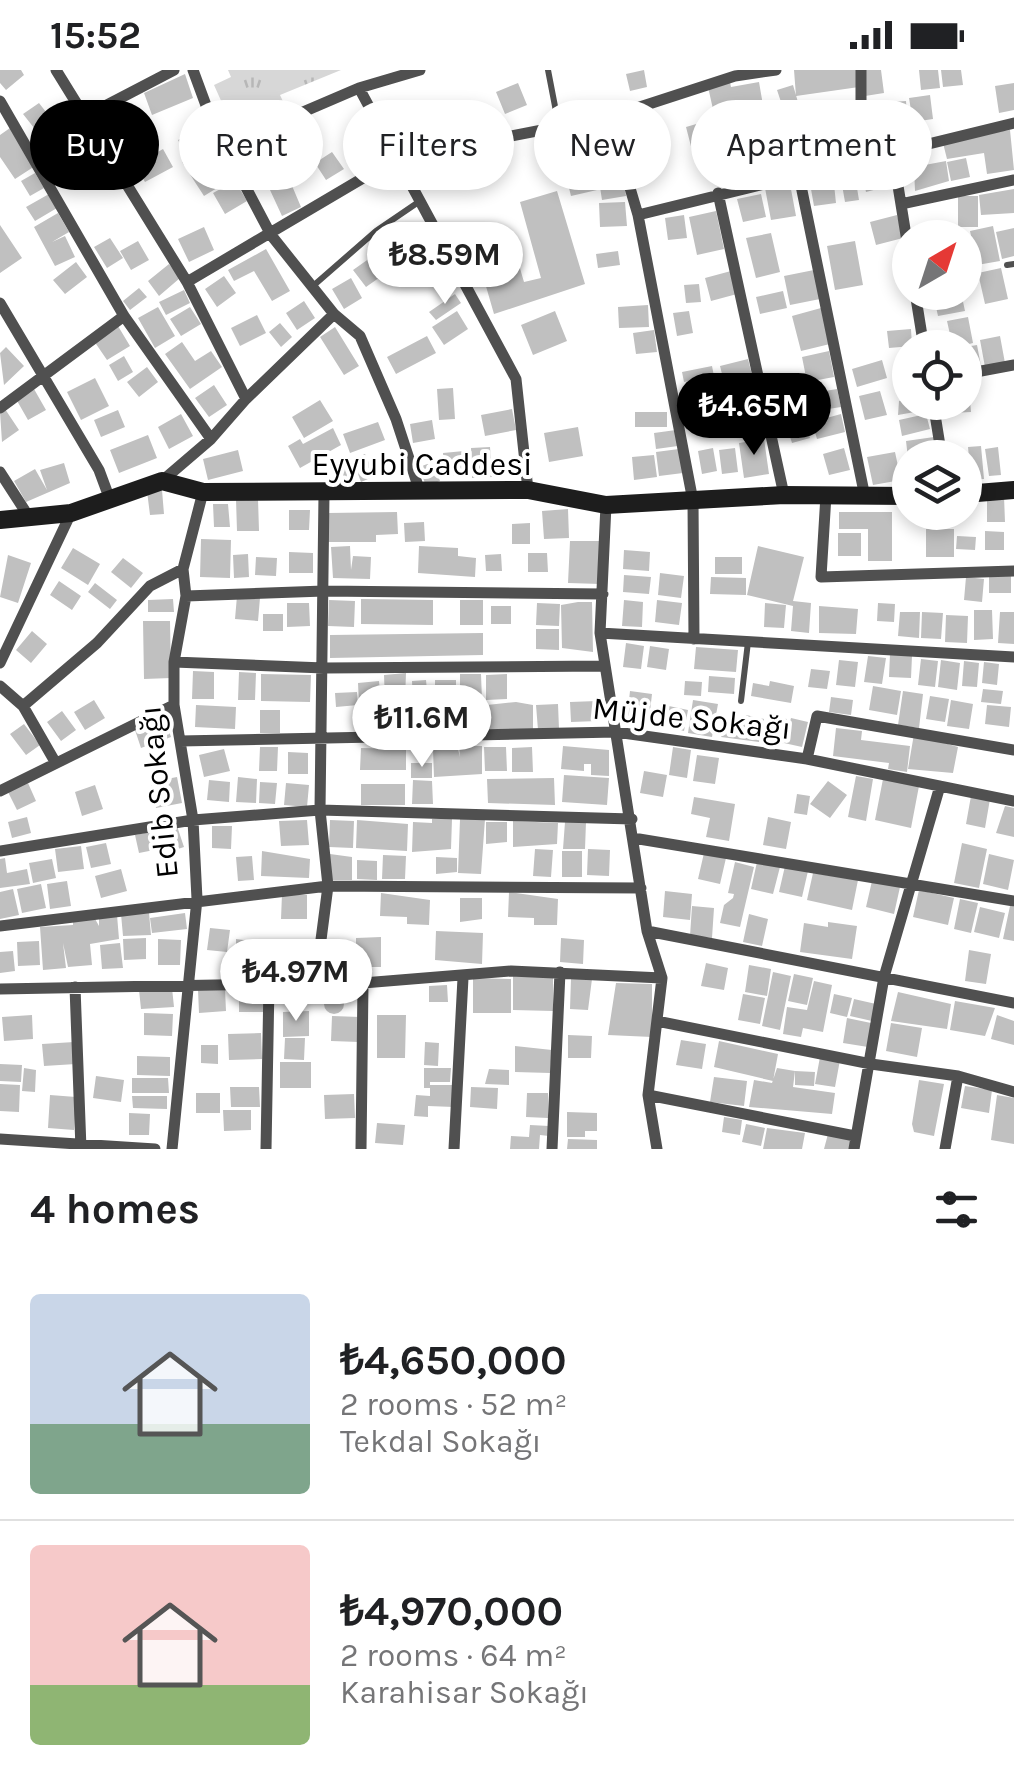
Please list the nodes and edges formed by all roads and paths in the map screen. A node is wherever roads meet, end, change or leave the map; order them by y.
1 (56, 70) edge
2 (174, 70) edge
3 (193, 70) edge
4 (420, 70) edge
5 (548, 70) edge
6 (776, 70) edge
7 (862, 70) edge
8 (360, 88) junction
9 (74, 100) edge
10 (117, 100) edge
11 (205, 100) edge
12 (366, 100) edge
13 (554, 100) edge
14 (661, 100) edge
15 (861, 100) edge
16 (0, 101) edge
17 (323, 104) edge
18 (1014, 123) edge
19 (932, 139) edge
20 (1014, 180) edge
21 (129, 190) edge
22 (247, 190) edge
23 (345, 190) edge
24 (414, 190) edge
25 (631, 190) edge
26 (732, 190) edge
27 (803, 190) edge
28 (899, 190) edge
29 (718, 193) junction
30 (420, 201) junction
31 (901, 204) junction
32 (638, 215) junction
33 (904, 220) edge
34 (271, 235) junction
35 (186, 282) junction
36 (312, 287) junction
37 (0, 303) edge
38 (334, 314) junction
39 (124, 316) junction
40 (1014, 365) edge
41 (982, 371) edge
42 (41, 375) junction
43 (246, 399) junction
44 (0, 408) edge
45 (211, 440) junction
46 (0, 472) edge
47 (162, 482) junction
48 (419, 489) junction
49 (528, 490) junction
50 (1014, 490) edge
51 (203, 492) junction
52 (982, 493) edge
53 (324, 494) junction
54 (784, 496) junction
55 (826, 496) junction
56 (865, 496) junction
57 (892, 496) edge
58 (109, 497) junction
59 (693, 501) junction
60 (606, 505) junction
61 (71, 513) junction
62 (29, 516) junction
63 (0, 520) edge
64 (184, 570) junction
65 (1014, 571) edge
66 (324, 591) junction
67 (603, 594) junction
68 (186, 596) junction
69 (600, 633) junction
70 (694, 640) junction
71 (748, 642) junction
72 (1014, 657) edge
73 (174, 662) junction
74 (0, 663) edge
75 (605, 666) junction
76 (324, 668) junction
77 (0, 686) edge
78 (741, 701) dead end
79 (174, 705) junction
80 (24, 706) junction
81 (616, 732) junction
82 (321, 737) junction
83 (180, 741) junction
84 (1014, 750) edge
85 (807, 759) junction
86 (54, 760) junction
87 (940, 786) junction
88 (0, 790) edge
89 (1014, 801) edge
90 (320, 810) junction
91 (632, 819) junction
92 (193, 820) junction
93 (633, 838) junction
94 (0, 850) edge
95 (911, 881) junction
96 (328, 886) junction
97 (641, 888) junction
98 (197, 899) junction
99 (1014, 901) edge
100 (0, 926) edge
101 (646, 932) junction
102 (560, 972) junction
103 (884, 977) junction
104 (316, 978) junction
105 (463, 978) junction
106 (662, 978) junction
107 (362, 983) junction
108 (190, 984) junction
109 (269, 984) junction
110 (75, 988) junction
111 (0, 989) edge
112 (1014, 1002) edge
113 (657, 1021) junction
114 (871, 1064) junction
115 (958, 1076) junction
116 (1014, 1092) edge
117 (648, 1096) junction
118 (0, 1139) edge
119 (854, 1142) edge
120 (80, 1147) edge
121 (155, 1149) edge
122 (172, 1149) edge
123 (266, 1149) edge
124 (347, 1149) edge
125 (363, 1149) edge
126 (454, 1149) edge
127 (552, 1149) edge
128 (657, 1149) edge
129 (945, 1149) edge

1 - 9 street
2 - 10 street
3 - 11 street
4 - 8 street
5 - 13 lane
6 - 14 street
7 - 15 street
8 - 12 street
8 - 17 street
16 - 39 street
18 - 19 street
20 - 31 street
21 - 35 street
22 - 34 street
23 - 34 street
24 - 30 street
25 - 32 street
26 - 29 street
27 - 56 street
28 - 31 street
29 - 32 street
29 - 54 street
30 - 36 lane
30 - 49 street
31 - 33 street
32 - 59 street
34 - 35 street
34 - 36 street
35 - 43 street
36 - 38 street
37 - 42 street
38 - 43 street
38 - 48 street
39 - 42 street
39 - 45 street
40 - 41 street
42 - 44 street
42 - 58 street
43 - 45 street
45 - 47 street
46 - 62 street
47 - 51 street, Eyyubi Caddesi
47 - 58 street, Eyyubi Caddesi
48 - 49 street, Eyyubi Caddesi
48 - 53 street, Eyyubi Caddesi
49 - 60 street, Eyyubi Caddesi
50 - 52 street
51 - 53 street, Eyyubi Caddesi
51 - 64 street, Edib Sokağı
53 - 66 street
54 - 55 street, Eyyubi Caddesi
54 - 59 street, Eyyubi Caddesi
55 - 56 street, Eyyubi Caddesi
55 - 65 street
56 - 57 street, Eyyubi Caddesi
58 - 61 street, Eyyubi Caddesi
59 - 60 street, Eyyubi Caddesi
59 - 70 street
60 - 67 street
61 - 62 street, Eyyubi Caddesi
61 - 74 street
62 - 63 street, Eyyubi Caddesi
64 - 68 street, Edib Sokağı
64 - 80 street
66 - 67 street
66 - 68 street
66 - 76 street
67 - 69 street
68 - 73 street, Edib Sokağı
69 - 70 street
69 - 75 street
70 - 71 street
71 - 72 street
71 - 78 lane
73 - 76 street
73 - 79 street, Edib Sokağı
75 - 76 street
75 - 81 street
76 - 82 street
77 - 80 street
79 - 83 street, Edib Sokağı
79 - 86 street
80 - 86 street
81 - 82 street, Müjde Sokağı
81 - 85 street, Müjde Sokağı
81 - 91 street
82 - 83 street, Müjde Sokağı
82 - 90 street
83 - 92 street, Edib Sokağı
84 - 85 street
85 - 87 street, Müjde Sokağı
86 - 88 street
87 - 89 street, Müjde Sokağı
87 - 95 street
90 - 91 street
90 - 92 street
90 - 96 street
91 - 93 street
92 - 94 street
92 - 98 street, Edib Sokağı
93 - 95 street
93 - 97 street
95 - 99 street
95 - 103 street
96 - 97 street
96 - 98 street
96 - 104 street
97 - 101 street
98 - 100 street
98 - 108 street, Edib Sokağı
101 - 103 street
101 - 106 street
102 - 105 street
102 - 106 street
102 - 127 street
103 - 112 street
103 - 114 street
104 - 107 street
104 - 109 street
105 - 107 street
105 - 126 street
106 - 113 street
107 - 125 street
108 - 109 street
108 - 110 street
108 - 122 street, Edib Sokağı
109 - 123 street
110 - 111 street
110 - 120 street
113 - 114 street
113 - 117 street
114 - 115 street
114 - 119 street
115 - 116 street
115 - 129 street
117 - 119 street
117 - 128 street
118 - 120 street
120 - 121 street
124 - 125 street

